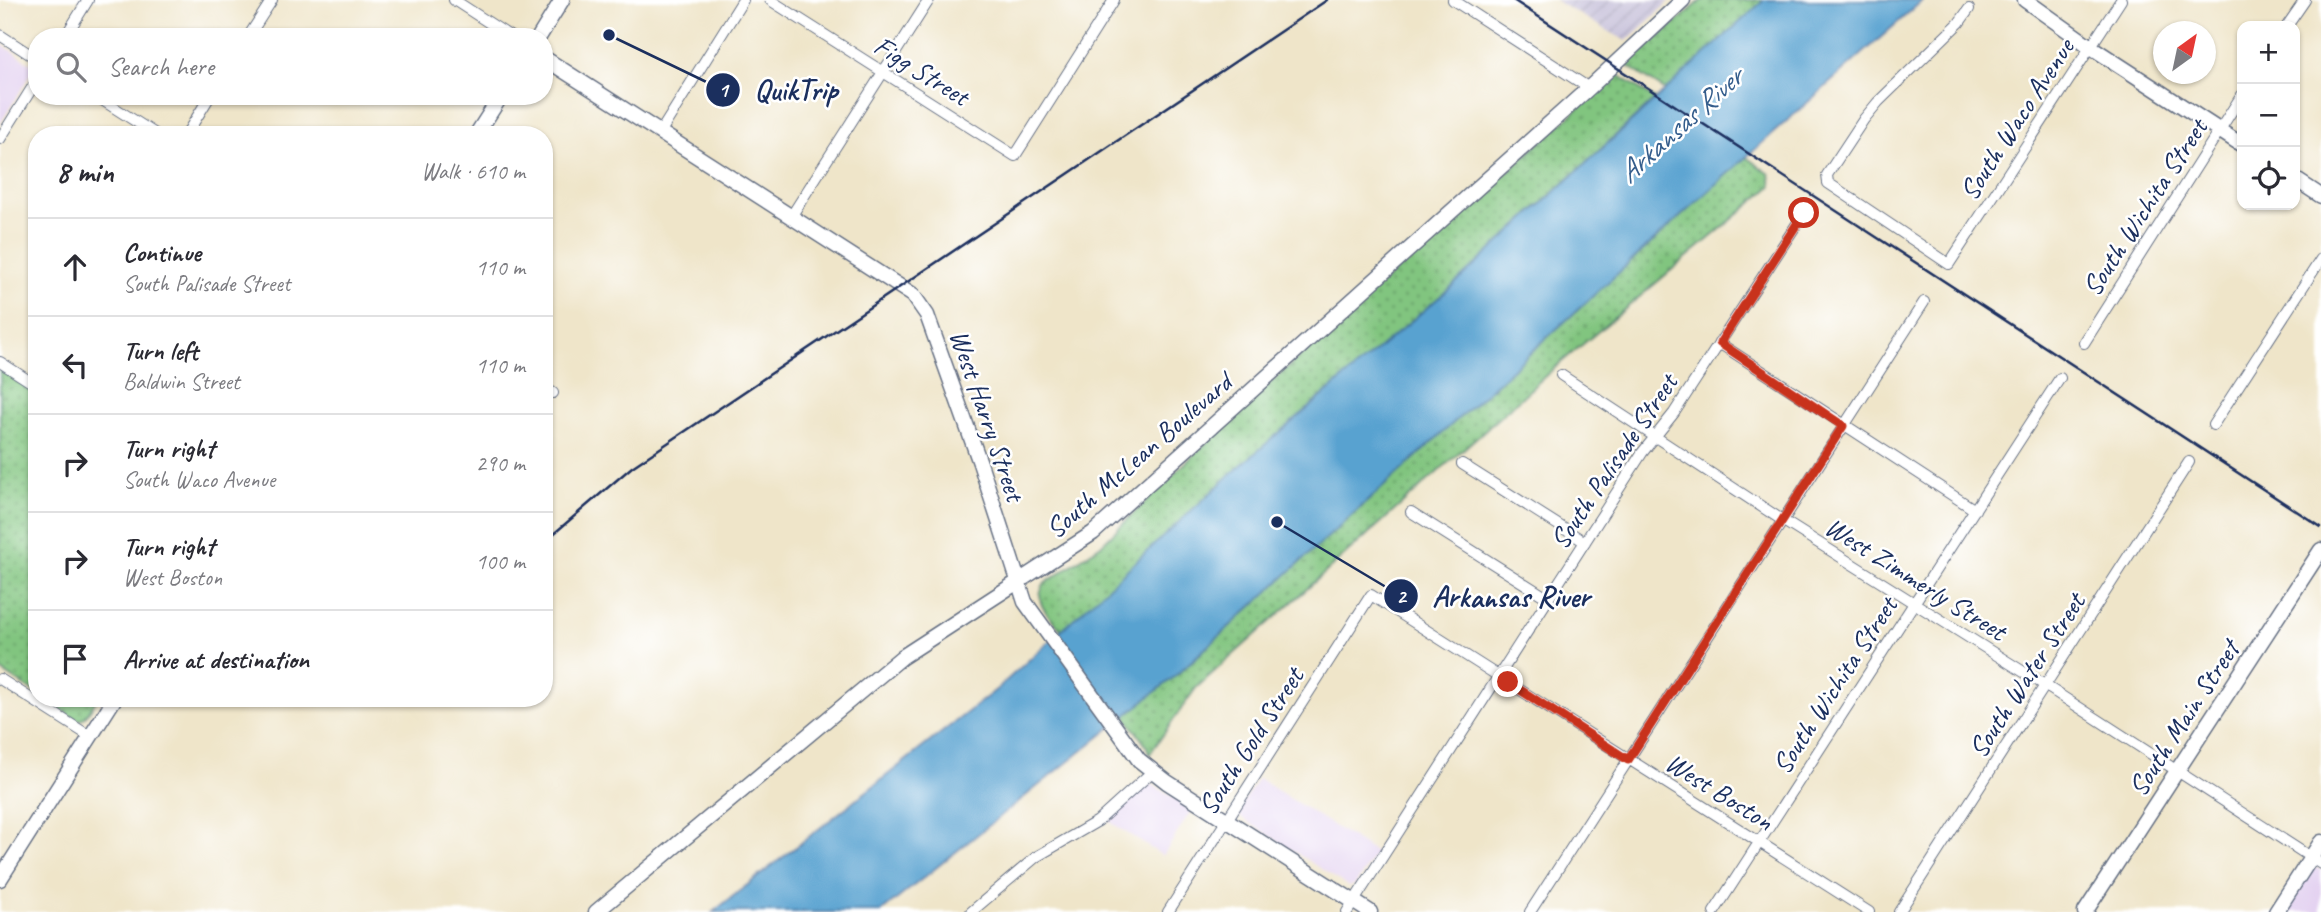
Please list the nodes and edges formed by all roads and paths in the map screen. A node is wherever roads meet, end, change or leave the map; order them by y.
1 (88, 0) edge
2 (272, 0) edge
3 (454, 0) edge
4 (562, 0) edge
5 (743, 0) edge
6 (770, 0) edge
7 (929, 0) edge
8 (1114, 0) edge
9 (1453, 0) edge
10 (1683, 0) edge
11 (2025, 0) edge
12 (2121, 0) edge
13 (2305, 0) edge
14 (1969, 9) dead end
15 (2290, 21) edge
16 (71, 28) edge
17 (254, 28) edge
18 (497, 28) edge
19 (545, 28) edge
20 (0, 36) edge
21 (2091, 47) junction
22 (28, 53) edge
23 (553, 64) edge
24 (883, 72) junction
25 (1589, 88) junction
26 (28, 94) edge
27 (2237, 103) edge
28 (110, 105) edge
29 (204, 105) edge
30 (495, 105) edge
31 (143, 126) edge
32 (192, 126) edge
33 (482, 126) edge
34 (661, 131) junction
35 (2220, 131) junction
36 (0, 139) edge
37 (2237, 142) edge
38 (2300, 182) edge
39 (2321, 196) edge
40 (1804, 213) dead end
41 (792, 215) junction
42 (2321, 259) edge
43 (1924, 302) dead end
44 (1720, 343) junction
45 (2084, 343) dead end
46 (0, 362) edge
47 (1561, 374) dead end
48 (28, 377) edge
49 (2060, 379) dead end
50 (2213, 425) dead end
51 (1843, 426) junction
52 (1655, 437) junction
53 (2189, 462) dead end
54 (1462, 464) dead end
55 (1975, 510) junction
56 (1411, 512) dead end
57 (1782, 520) junction
58 (1585, 542) junction
59 (2321, 550) edge
60 (1019, 583) junction
61 (1371, 595) joint
62 (1549, 599) junction
63 (1914, 604) junction
64 (1499, 676) junction
65 (0, 679) edge
66 (2046, 686) junction
67 (28, 697) edge
68 (44, 707) edge
69 (109, 707) edge
70 (91, 737) junction
71 (1628, 760) junction
72 (1153, 771) junction
73 (2177, 771) junction
74 (1226, 820) junction
75 (2321, 842) edge
76 (1758, 843) junction
77 (2316, 861) edge
78 (0, 879) edge
79 (1350, 907) edge
80 (1904, 910) edge
81 (596, 912) edge
82 (971, 912) edge
83 (1168, 912) edge
84 (1370, 912) edge
85 (1530, 912) edge
86 (1714, 912) edge
87 (1869, 912) edge
88 (2085, 912) edge
89 (2276, 912) edge

1 - 16 street
2 - 17 street
3 - 18 street
4 - 19 street
5 - 34 street
6 - 24 street, Figg Street
7 - 24 street
8 - 24 street, Figg Street
9 - 25 street
10 - 25 street, South McLean Boulevard
11 - 21 street
12 - 21 street, South Waco Avenue
13 - 15 street
14 - 21 street, South Waco Avenue
20 - 22 street
21 - 35 street
23 - 34 street, West Harry Street
24 - 41 street
25 - 60 street, South McLean Boulevard
26 - 36 street
27 - 35 street, South Wichita Street
28 - 31 street
29 - 32 street
30 - 33 street
34 - 41 street, West Harry Street
35 - 37 street
35 - 45 street, South Wichita Street
38 - 39 street
40 - 44 street, South Palisade Street
41 - 60 street, West Harry Street
42 - 50 street
43 - 51 street
44 - 51 street
44 - 52 street, South Palisade Street
46 - 48 street
47 - 52 street, West Zimmerly Street
49 - 55 street, South Wichita Street
51 - 55 street
51 - 57 street
52 - 57 street, West Zimmerly Street
52 - 58 street, South Palisade Street
53 - 66 street, South Water Street
54 - 58 street
55 - 63 street, South Wichita Street
56 - 62 street
57 - 63 street, West Zimmerly Street
57 - 71 street
58 - 62 street, South Palisade Street
59 - 73 street, South Main Street
60 - 72 street, West Harry Street
60 - 81 street, South McLean Boulevard
61 - 64 street, West Boston
61 - 74 street, South Gold Street
62 - 64 street, South Palisade Street
63 - 66 street, West Zimmerly Street
63 - 76 street, South Wichita Street
64 - 71 street, West Boston
64 - 79 street, South Palisade Street
65 - 67 street
66 - 73 street, West Zimmerly Street
66 - 80 street, South Water Street
68 - 70 street
69 - 70 street
70 - 78 street
71 - 76 street, West Boston
71 - 85 street
72 - 74 street, West Harry Street
72 - 82 street
73 - 77 street, West Zimmerly Street
73 - 88 street, South Main Street
74 - 79 street, West Harry Street
74 - 83 street, South Gold Street
75 - 77 street
76 - 86 street, South Wichita Street
76 - 87 street, West Boston
77 - 89 street
79 - 84 street, West Harry Street

